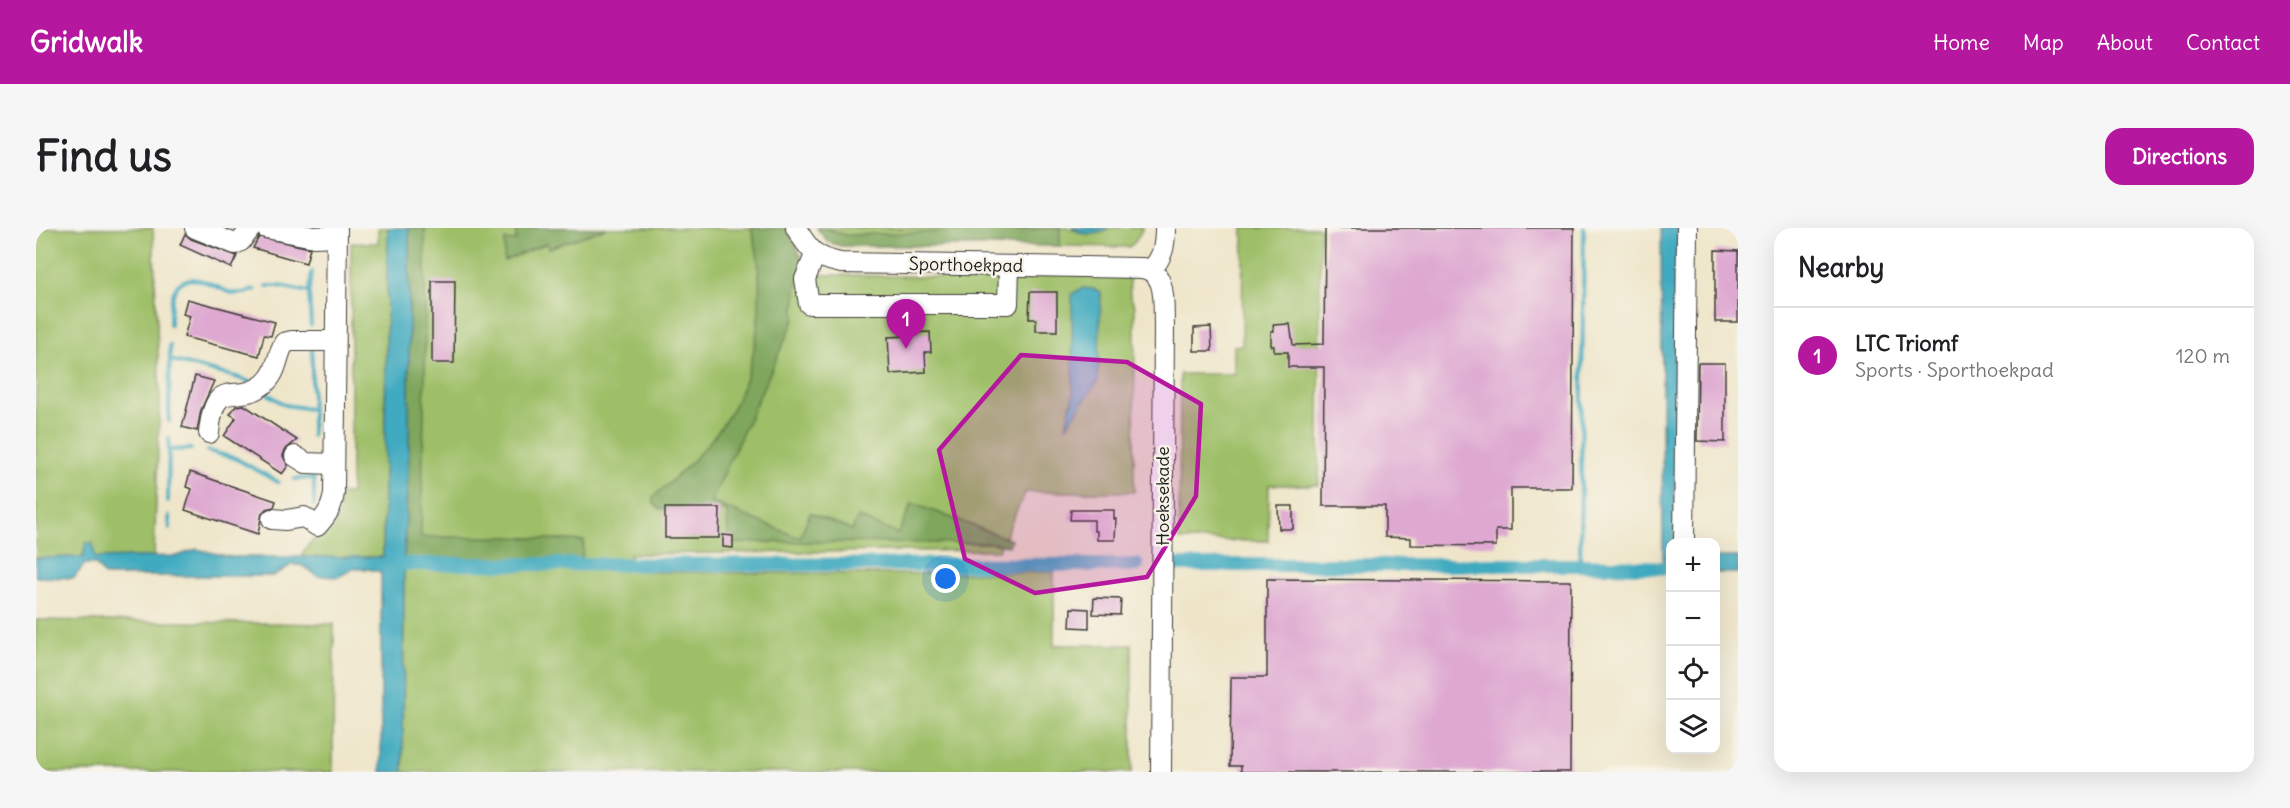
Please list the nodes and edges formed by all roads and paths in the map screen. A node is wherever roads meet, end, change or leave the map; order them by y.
1 (195, 228) edge
2 (251, 228) edge
3 (266, 228) edge
4 (796, 228) edge
5 (1165, 228) edge
6 (1687, 228) edge
7 (337, 232) edge
8 (815, 255) junction
9 (1009, 266) junction
10 (1151, 270) junction
11 (335, 341) junction
12 (209, 433) dead end
13 (295, 456) dead end
14 (334, 464) junction
15 (272, 519) dead end
16 (1684, 538) edge
17 (1161, 772) edge

1 - 2 street
3 - 7 street
4 - 8 street
5 - 10 street
6 - 16 street
7 - 11 street
8 - 9 street, Sporthoekpad
8 - 9 street
9 - 10 street, Sporthoekpad
10 - 17 street, Hoeksekade
11 - 12 street
11 - 14 street
13 - 14 street
14 - 15 street

